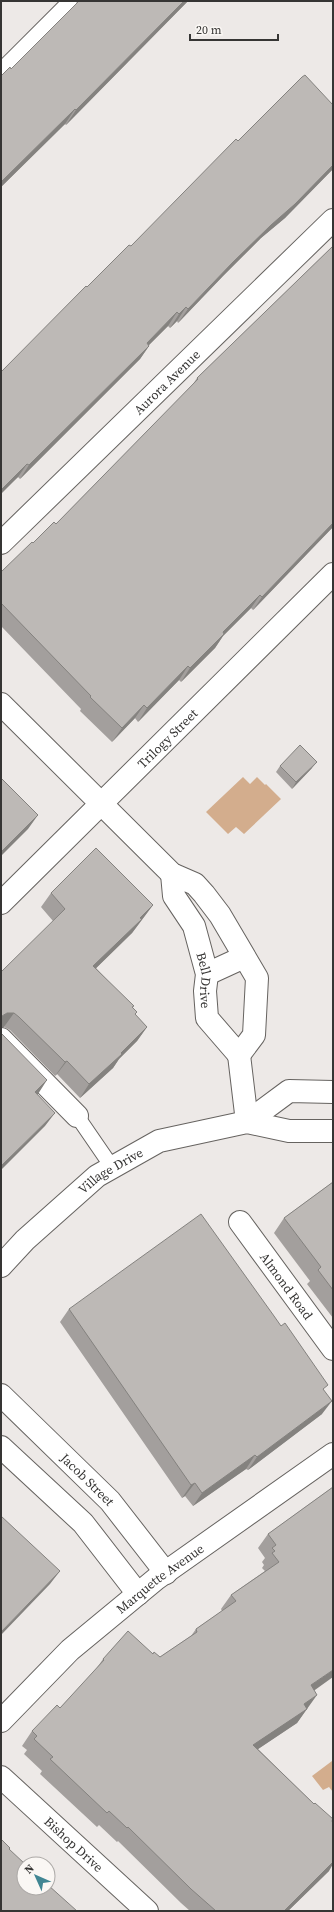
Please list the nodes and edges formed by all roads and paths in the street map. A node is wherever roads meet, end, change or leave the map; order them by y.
1 (70, 1) edge
2 (1, 70) edge
3 (333, 220) edge
4 (1, 543) edge
5 (333, 574) edge
6 (1, 704) edge
7 (102, 804) junction
8 (172, 874) junction
9 (1, 903) edge
10 (244, 957) junction
11 (207, 974) junction
12 (1, 1039) edge
13 (239, 1055) junction
14 (333, 1092) edge
15 (77, 1116) joint
16 (247, 1122) junction
17 (333, 1132) edge
18 (112, 1167) junction
19 (240, 1222) dead end
20 (1, 1266) edge
21 (333, 1349) edge
22 (1, 1395) edge
23 (1, 1446) edge
24 (333, 1454) edge
25 (166, 1573) junction
26 (138, 1594) junction
27 (1, 1721) edge
28 (1, 1777) edge
29 (147, 1911) edge

1 - 2 lane
3 - 4 street, Aurora Avenue
5 - 7 street, Trilogy Street
6 - 7 street
7 - 8 street
7 - 9 street, Trilogy Street
8 - 10 street
8 - 11 street, Bell Drive
10 - 11 street
10 - 13 street
11 - 13 street, Bell Drive
12 - 15 street
13 - 16 street
14 - 16 street, Village Drive
15 - 18 lane
16 - 17 street, Village Drive
16 - 18 street, Village Drive
18 - 20 street, Village Drive
19 - 21 street, Almond Road
22 - 25 street, Jacob Street
23 - 26 street
24 - 25 street, Marquette Avenue
25 - 26 street, Marquette Avenue
26 - 27 street, Marquette Avenue
28 - 29 street, Bishop Drive

